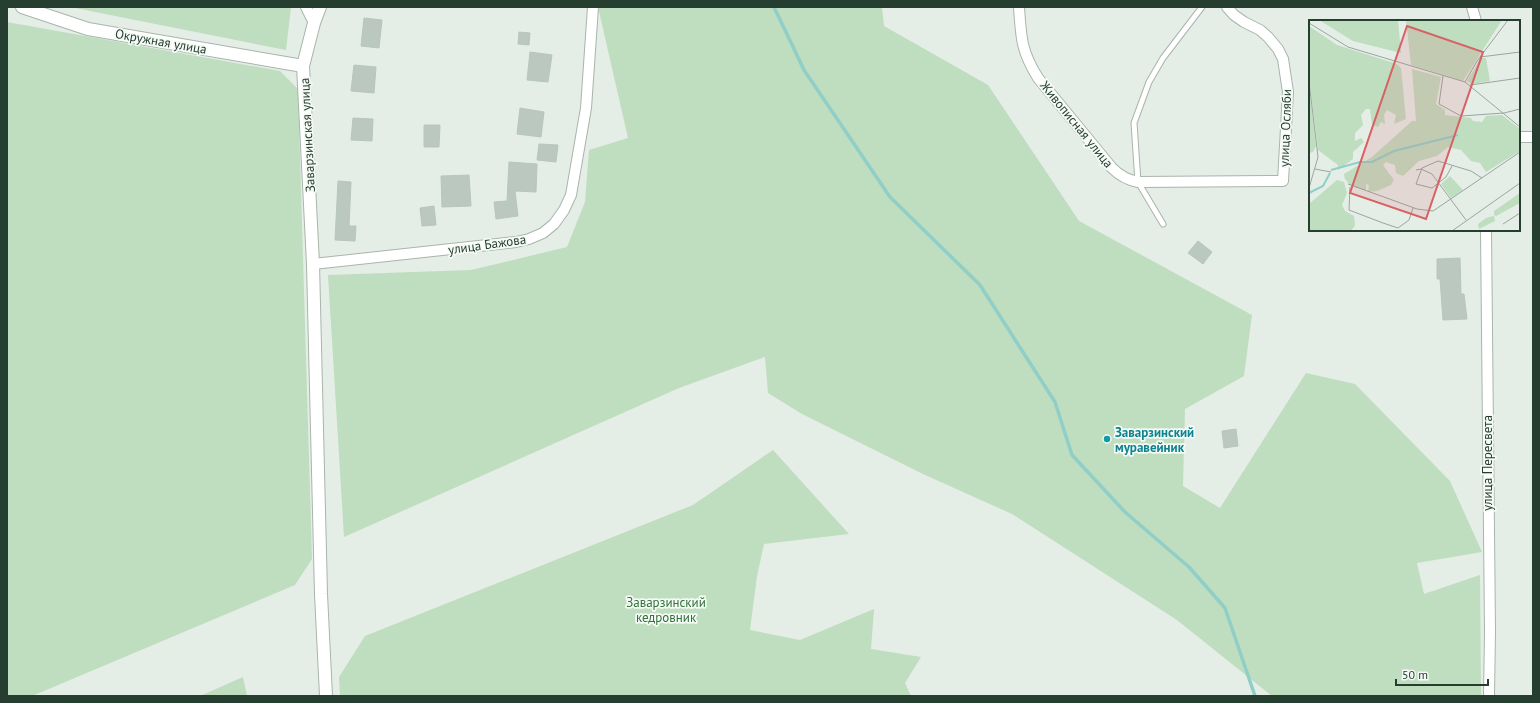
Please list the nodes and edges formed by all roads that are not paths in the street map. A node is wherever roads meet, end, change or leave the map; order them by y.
1 (22, 7) edge
2 (48, 7) edge
3 (306, 7) edge
4 (320, 7) edge
5 (593, 7) edge
6 (1019, 7) edge
7 (1202, 7) edge
8 (1227, 7) edge
9 (1472, 7) edge
10 (54, 18) junction
11 (1476, 20) edge
12 (314, 23) junction
13 (303, 66) junction
14 (1533, 136) edge
15 (1520, 137) edge
16 (1283, 181) joint
17 (1138, 182) junction
18 (1163, 224) dead end
19 (1486, 231) edge
20 (313, 264) junction
21 (326, 696) edge
22 (1489, 696) edge

1 - 10 street, Окружная улица
2 - 10 street
3 - 12 street
4 - 12 street, Заварзинская улица
5 - 20 street, улица Бажова
6 - 17 street, Живописная улица
7 - 17 lane
8 - 16 street, улица Осляби
9 - 11 street
10 - 13 street, Окружная улица
12 - 13 street, Заварзинская улица
13 - 20 street, Заварзинская улица
14 - 15 street
16 - 17 street, Живописная улица
17 - 18 lane
19 - 22 street, улица Пересвета
20 - 21 street, Заварзинская улица

